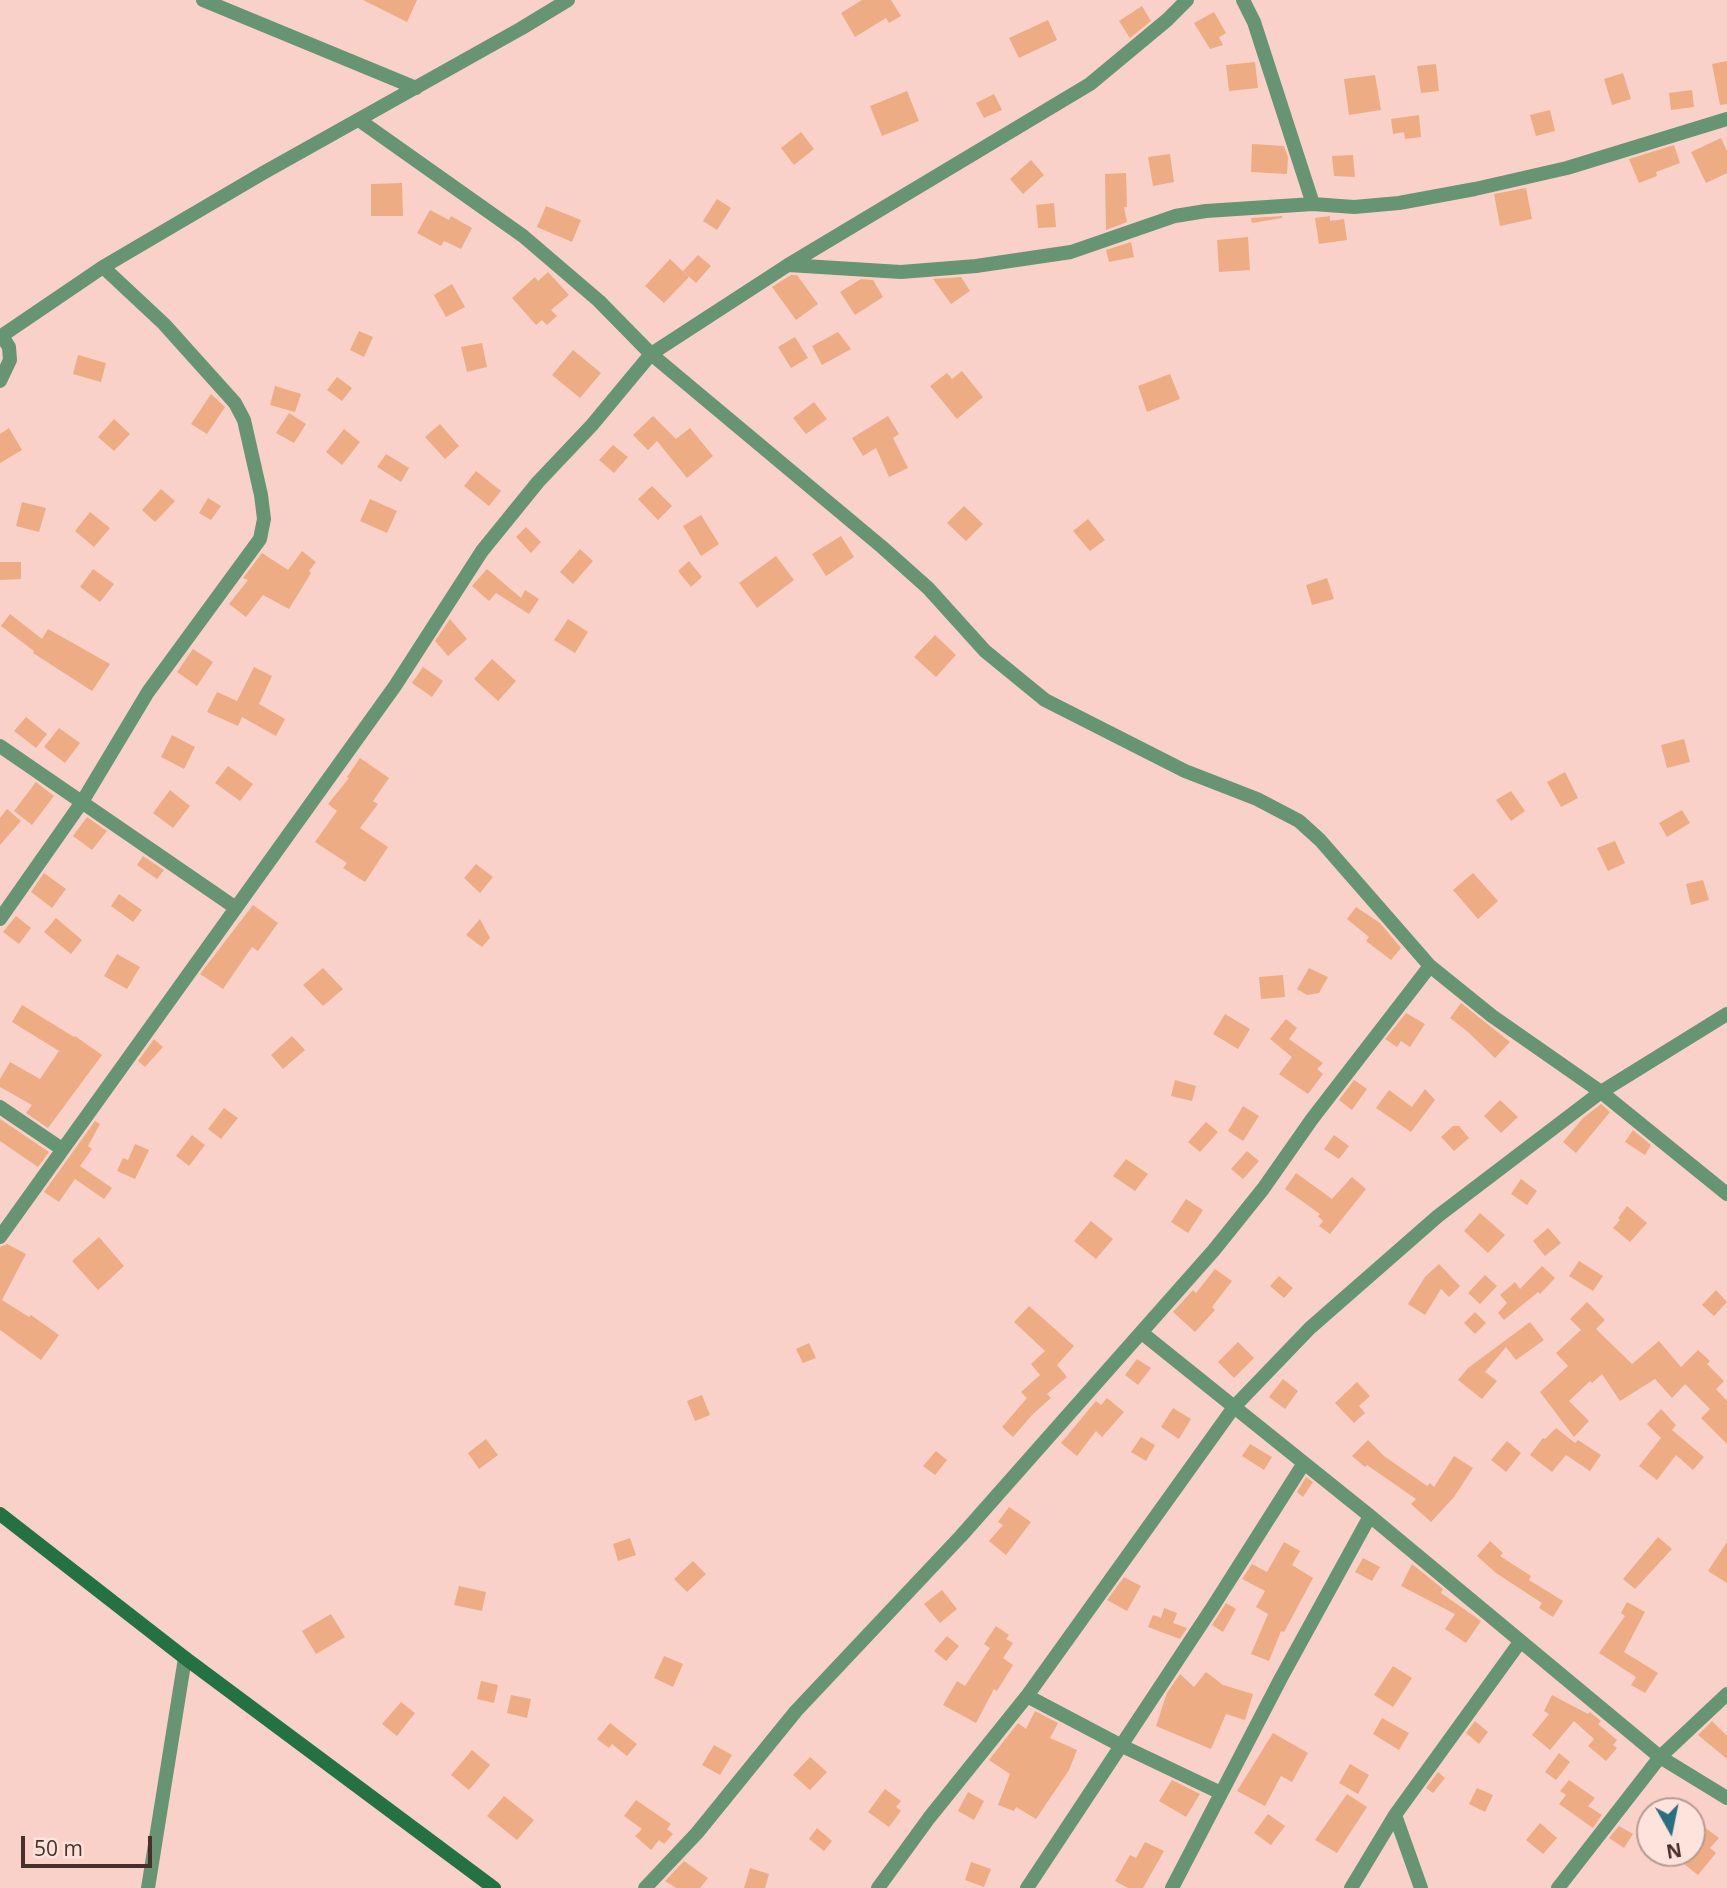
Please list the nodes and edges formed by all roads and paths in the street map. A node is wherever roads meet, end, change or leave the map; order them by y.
1 (203, 0) edge
2 (568, 0) edge
3 (1187, 0) edge
4 (1243, 0) edge
5 (416, 88) junction
6 (1727, 119) edge
7 (359, 120) junction
8 (1313, 204) junction
9 (788, 265) junction
10 (103, 267) junction
11 (1, 337) edge
12 (651, 354) junction
13 (0, 381) edge
14 (0, 746) edge
15 (82, 802) junction
16 (236, 908) junction
17 (0, 919) edge
18 (1430, 966) junction
19 (1727, 1014) edge
20 (1601, 1092) junction
21 (0, 1107) edge
22 (62, 1149) junction
23 (1727, 1194) edge
24 (0, 1237) edge
25 (1142, 1333) junction
26 (1234, 1407) junction
27 (1304, 1463) junction
28 (0, 1514) edge
29 (1370, 1516) junction
30 (1520, 1643) junction
31 (185, 1658) junction
32 (1727, 1694) edge
33 (1027, 1696) junction
34 (1120, 1745) junction
35 (1660, 1757) junction
36 (1221, 1793) junction
37 (1727, 1798) edge
38 (1395, 1815) junction
39 (148, 1888) edge
40 (494, 1888) edge
41 (645, 1888) edge
42 (878, 1888) edge
43 (1027, 1888) edge
44 (1171, 1888) edge
45 (1351, 1888) edge
46 (1421, 1888) edge
47 (1558, 1888) edge

1 - 5 street
2 - 5 street
3 - 9 street
4 - 8 street
5 - 7 street
6 - 8 street
7 - 10 street
7 - 12 street
8 - 9 street
9 - 12 street
10 - 11 street
10 - 15 street
11 - 13 street
12 - 16 street
12 - 18 street
14 - 15 street
15 - 16 street
15 - 17 street
16 - 22 street
18 - 20 street
18 - 25 street
19 - 20 street
20 - 23 street
20 - 26 street
21 - 22 street
22 - 24 street
25 - 26 street
25 - 41 street
26 - 27 street
26 - 33 street
27 - 29 street
27 - 34 street
28 - 31 street
29 - 30 street
29 - 36 street
30 - 35 street
30 - 38 street
31 - 39 street
31 - 40 street
32 - 35 street
33 - 34 street
33 - 42 street
34 - 36 street
34 - 43 street
35 - 37 street
35 - 47 street
36 - 44 street
38 - 45 street
38 - 46 street

